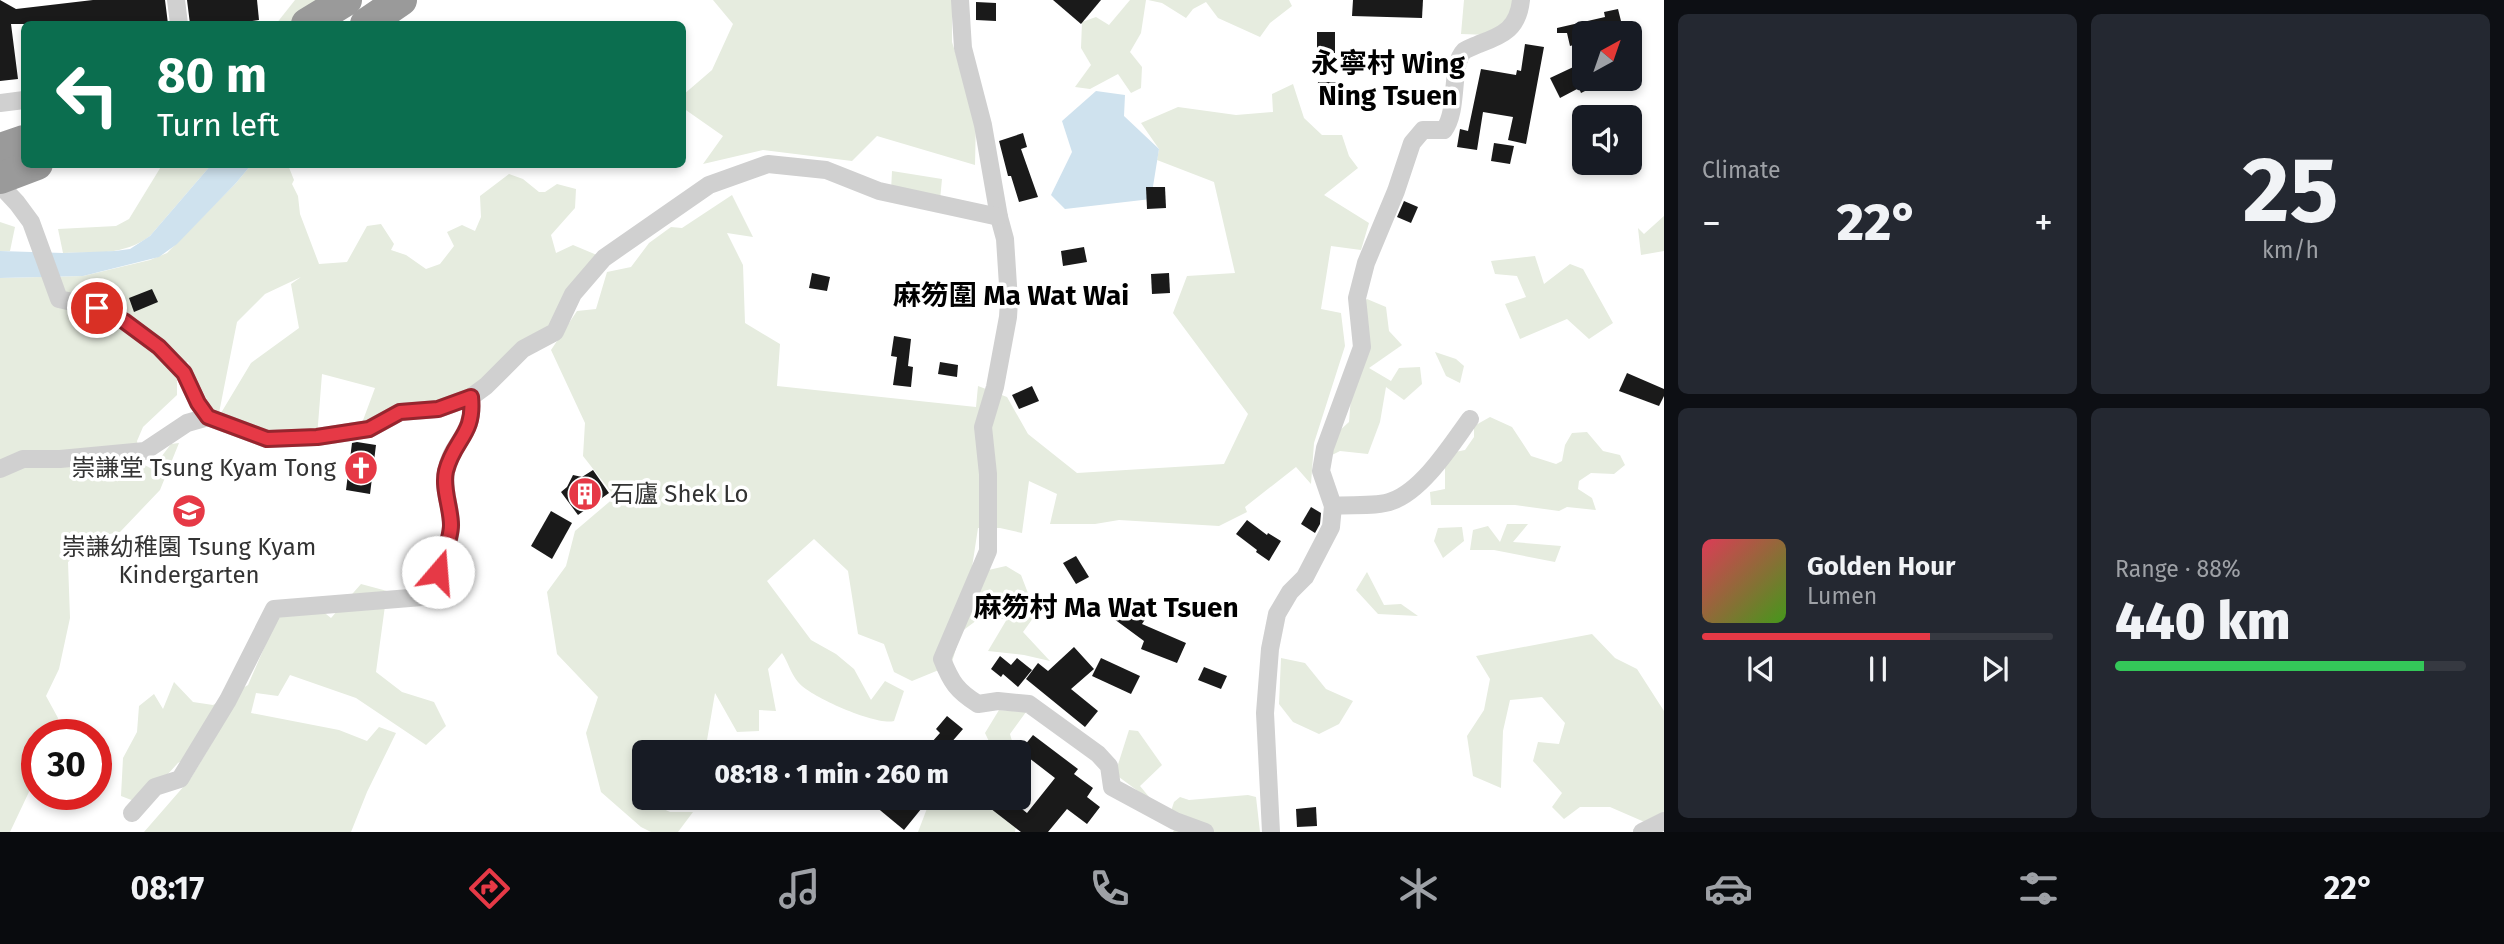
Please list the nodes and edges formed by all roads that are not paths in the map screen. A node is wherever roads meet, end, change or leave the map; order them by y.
1 (176, 0) edge
2 (346, 0) edge
3 (401, 0) edge
4 (960, 0) edge
5 (1521, 0) edge
6 (179, 21) edge
7 (312, 21) edge
8 (370, 21) edge
9 (21, 100) edge
10 (0, 103) edge
11 (21, 142) edge
12 (0, 149) edge
13 (26, 168) edge
14 (0, 178) edge
15 (0, 185) edge
16 (999, 217) junction
17 (471, 397) junction
18 (208, 417) junction
19 (1470, 419) dead end
20 (0, 469) edge
21 (1333, 506) junction
22 (132, 813) dead end
23 (1205, 832) edge
24 (1271, 832) edge

1 - 6 street
2 - 7 highway
3 - 8 highway
4 - 16 street
5 - 21 street
9 - 10 street
11 - 12 highway
13 - 14 highway
15 - 18 street
16 - 17 street
16 - 23 street
17 - 18 street
17 - 22 street
18 - 20 street
19 - 21 street
21 - 24 street

